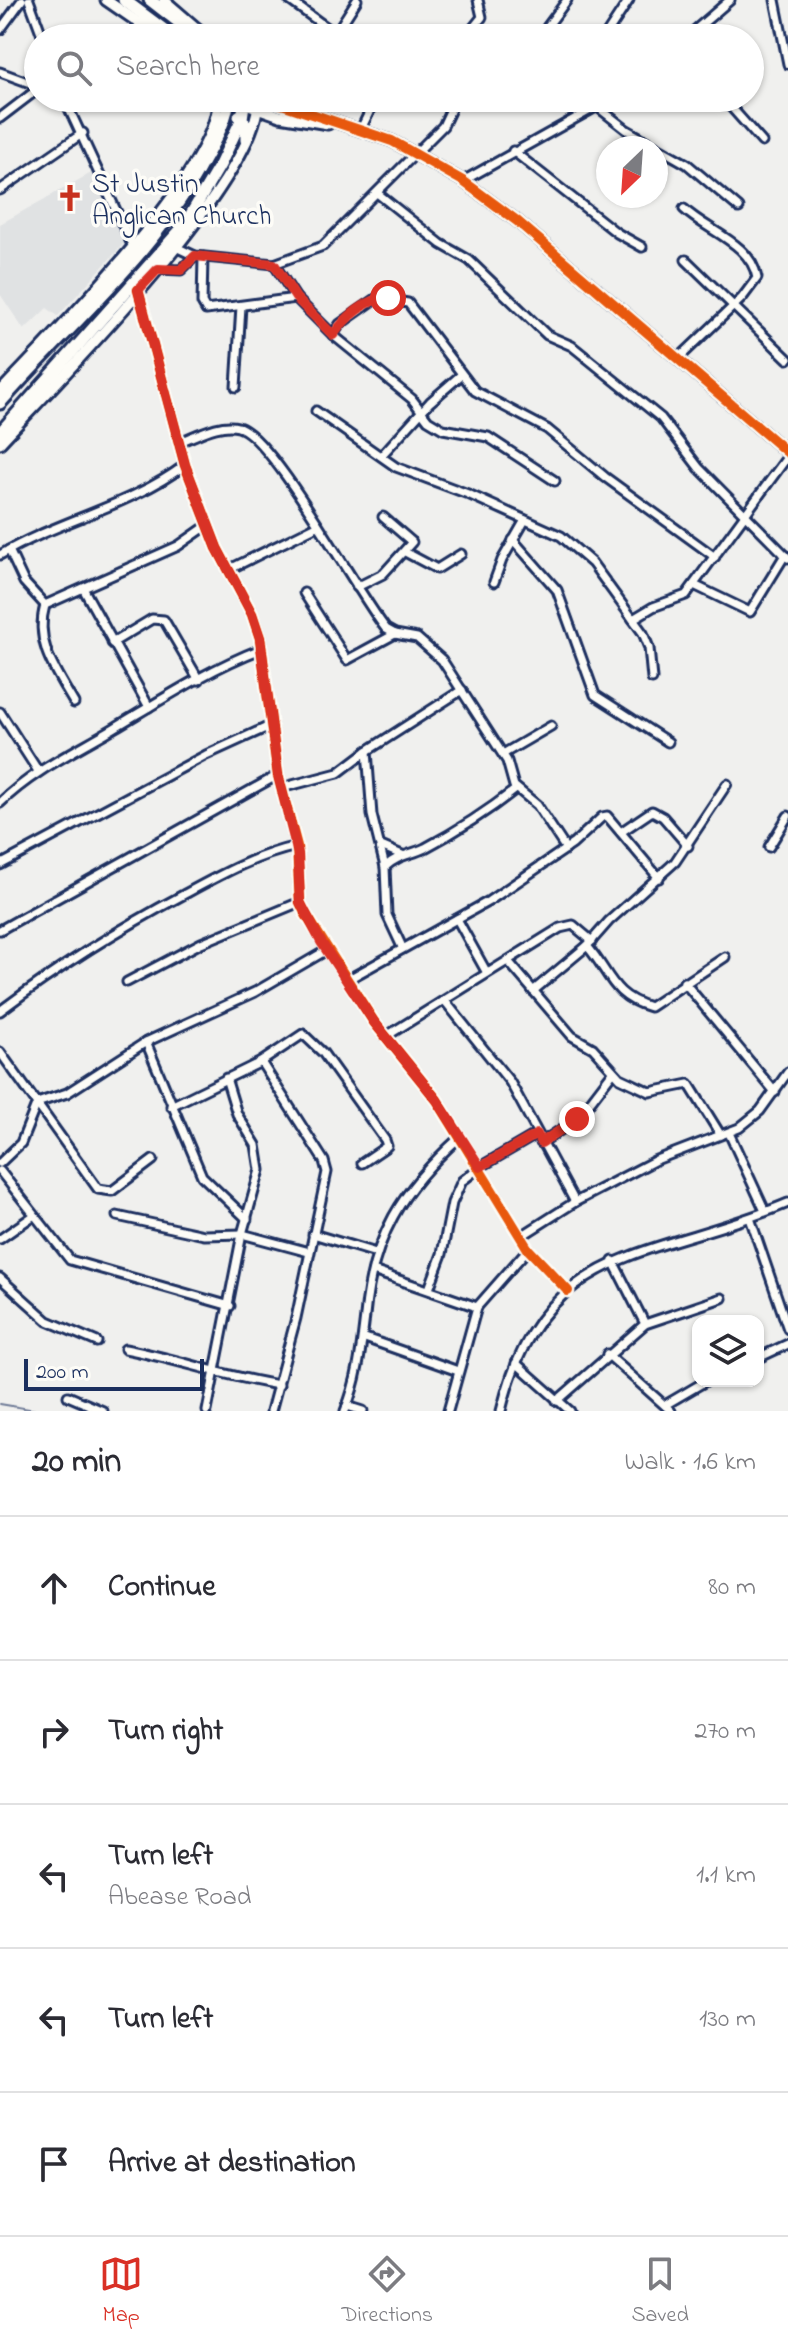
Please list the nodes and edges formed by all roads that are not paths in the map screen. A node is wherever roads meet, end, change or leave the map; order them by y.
1 (22, 0) edge
2 (29, 0) edge
3 (106, 0) edge
4 (150, 0) edge
5 (164, 0) edge
6 (289, 0) edge
7 (357, 0) edge
8 (478, 0) edge
9 (567, 0) edge
10 (629, 0) edge
11 (730, 0) edge
12 (775, 0) edge
13 (128, 7) edge
14 (38, 24) edge
15 (145, 24) edge
16 (154, 24) edge
17 (181, 24) edge
18 (192, 24) edge
19 (322, 24) edge
20 (345, 24) edge
21 (476, 24) edge
22 (549, 24) edge
23 (613, 24) edge
24 (702, 24) edge
25 (0, 30) edge
26 (788, 64) edge
27 (0, 72) edge
28 (24, 82) edge
29 (24, 99) edge
30 (72, 112) edge
31 (215, 112) edge
32 (243, 112) edge
33 (255, 112) edge
34 (273, 112) edge
35 (300, 112) edge
36 (368, 112) edge
37 (451, 112) edge
38 (591, 112) edge
39 (604, 112) edge
40 (735, 112) edge
41 (227, 113) joint
42 (0, 118) edge
43 (242, 118) junction
44 (358, 129) junction
45 (83, 133) junction
46 (246, 140) junction
47 (762, 142) dead end
48 (513, 151) junction
49 (419, 153) junction
50 (463, 181) junction
51 (0, 190) edge
52 (182, 190) junction
53 (377, 193) junction
54 (739, 208) dead end
55 (684, 209) dead end
56 (188, 228) junction
57 (133, 247) junction
58 (642, 247) dead end
59 (178, 248) junction
60 (199, 256) junction
61 (686, 260) dead end
62 (274, 264) junction
63 (158, 269) junction
64 (138, 290) junction
65 (296, 298) junction
66 (732, 305) junction
67 (241, 306) junction
68 (333, 335) junction
69 (678, 359) junction
70 (788, 359) edge
71 (461, 375) junction
72 (236, 387) dead end
73 (0, 392) edge
74 (0, 403) edge
75 (423, 409) junction
76 (316, 411) dead end
77 (0, 433) edge
78 (179, 442) junction
79 (0, 443) edge
80 (788, 454) edge
81 (381, 456) junction
82 (185, 465) junction
83 (555, 481) dead end
84 (383, 517) dead end
85 (746, 517) junction
86 (525, 520) junction
87 (208, 525) junction
88 (317, 526) junction
89 (513, 540) junction
90 (9, 550) junction
91 (405, 552) junction
92 (461, 554) dead end
93 (0, 555) edge
94 (786, 556) edge
95 (715, 557) junction
96 (228, 570) junction
97 (494, 582) dead end
98 (694, 585) junction
99 (357, 587) junction
100 (84, 590) junction
101 (304, 593) dead end
102 (45, 605) junction
103 (633, 619) junction
104 (395, 634) junction
105 (112, 643) junction
106 (261, 649) junction
107 (652, 679) dead end
108 (199, 680) junction
109 (462, 690) junction
110 (74, 703) dead end
111 (149, 707) junction
112 (0, 712) edge
113 (272, 725) junction
114 (551, 726) dead end
115 (668, 742) dead end
116 (367, 751) junction
117 (503, 754) junction
118 (38, 771) junction
119 (278, 775) junction
120 (727, 784) dead end
121 (281, 788) junction
122 (516, 789) junction
123 (0, 803) edge
124 (788, 816) edge
125 (621, 832) junction
126 (297, 846) junction
127 (381, 846) junction
128 (688, 846) junction
129 (769, 847) dead end
130 (566, 849) junction
131 (402, 855) junction
132 (0, 865) edge
133 (385, 867) junction
134 (659, 878) junction
135 (300, 902) junction
136 (457, 919) junction
137 (0, 930) edge
138 (590, 944) junction
139 (402, 947) junction
140 (327, 950) junction
141 (725, 957) dead end
142 (508, 961) junction
143 (487, 973) junction
144 (347, 980) junction
145 (127, 982) dead end
146 (684, 982) junction
147 (533, 991) junction
148 (445, 1001) junction
149 (0, 1011) edge
150 (385, 1037) junction
151 (146, 1042) junction
152 (0, 1052) edge
153 (261, 1062) junction
154 (613, 1072) junction
155 (788, 1072) edge
156 (226, 1078) junction
157 (775, 1092) junction
158 (37, 1103) junction
159 (171, 1106) junction
160 (724, 1133) junction
161 (537, 1134) junction
162 (460, 1137) junction
163 (541, 1143) junction
164 (153, 1160) dead end
165 (0, 1163) edge
166 (362, 1163) dead end
167 (480, 1167) junction
168 (0, 1171) edge
169 (575, 1202) junction
170 (788, 1203) edge
171 (765, 1211) junction
172 (33, 1216) junction
173 (117, 1216) dead end
174 (750, 1218) junction
175 (247, 1219) junction
176 (242, 1234) junction
177 (313, 1234) junction
178 (520, 1237) junction
179 (0, 1239) edge
180 (528, 1249) junction
181 (309, 1252) junction
182 (376, 1253) junction
183 (613, 1261) junction
184 (373, 1271) junction
185 (0, 1278) edge
186 (429, 1289) junction
187 (568, 1291) junction
188 (722, 1298) dead end
189 (230, 1306) junction
190 (477, 1307) junction
191 (645, 1324) junction
192 (788, 1329) edge
193 (365, 1338) junction
194 (97, 1342) dead end
195 (788, 1344) edge
196 (125, 1349) dead end
197 (607, 1354) junction
198 (764, 1355) edge
199 (516, 1363) junction
200 (458, 1371) junction
201 (216, 1373) junction
202 (279, 1385) junction
203 (698, 1387) edge
204 (68, 1396) dead end
205 (557, 1401) junction
206 (346, 1408) edge
207 (668, 1408) edge
208 (103, 1411) edge
209 (207, 1411) edge
210 (271, 1411) edge
211 (363, 1411) edge
212 (448, 1411) edge
213 (501, 1411) edge
214 (570, 1411) edge

1 - 25 street
2 - 14 street
3 - 13 street
4 - 17 main road
5 - 18 street
6 - 19 street
7 - 20 street
8 - 21 street
9 - 22 street
10 - 23 street
11 - 24 street
12 - 26 street
13 - 15 street
13 - 16 main road
27 - 28 street
29 - 42 street
30 - 45 street
31 - 52 street
32 - 43 main road
33 - 46 street
34 - 44 street
35 - 44 street
36 - 44 street
37 - 49 street
38 - 48 street
39 - 54 street
40 - 47 street
41 - 43 main road
41 - 52 main road
43 - 46 main road
43 - 56 main road
44 - 49 street
45 - 51 street
45 - 57 street
46 - 56 street
48 - 50 street
48 - 58 street
49 - 50 street
49 - 53 street
50 - 69 street
52 - 57 street
52 - 74 main road
53 - 62 street
53 - 85 street
55 - 66 street
56 - 59 street
56 - 77 main road
57 - 73 street
59 - 60 street
59 - 63 street
60 - 62 street
60 - 63 street
60 - 67 street
61 - 66 street
62 - 65 street
63 - 64 street
64 - 78 street
64 - 79 street
65 - 67 street
65 - 68 street
66 - 69 street
66 - 70 street
67 - 72 street
68 - 71 street
68 - 75 street
69 - 80 street
71 - 75 street
71 - 95 street
75 - 81 street
75 - 83 street
76 - 81 street
78 - 82 street
78 - 88 street
80 - 85 street
81 - 86 street
82 - 87 street
82 - 90 street
84 - 91 street
85 - 94 street
85 - 95 street
86 - 89 street
86 - 103 street
87 - 96 street
87 - 100 street
88 - 96 street
88 - 99 street
89 - 97 street
89 - 115 street
90 - 93 street
90 - 102 street
91 - 92 street
91 - 99 street
94 - 98 street
95 - 98 street
96 - 106 street
98 - 103 street
99 - 104 street
100 - 102 street
100 - 105 street
101 - 104 street
102 - 110 street
103 - 107 street
104 - 109 street
105 - 108 street
105 - 111 street
106 - 108 street
106 - 113 street
108 - 111 street
109 - 116 street
109 - 117 street
111 - 118 street
112 - 118 street
113 - 119 street
113 - 132 street
114 - 117 street
116 - 121 street
116 - 127 street
117 - 122 street
118 - 123 street
119 - 121 street
119 - 137 street
120 - 128 street
121 - 126 street
122 - 130 street
122 - 131 street
124 - 129 street
125 - 128 street
125 - 130 street
125 - 134 street
126 - 135 street
126 - 149 street
127 - 131 street
127 - 133 street
128 - 134 street
130 - 136 street
131 - 133 street
133 - 139 street
134 - 138 street
135 - 140 street
135 - 145 street
136 - 139 street
136 - 143 street
138 - 142 street
138 - 146 street
138 - 147 street
139 - 144 street
140 - 144 street
140 - 151 street
141 - 146 street
142 - 143 street
142 - 147 street
143 - 148 street
144 - 150 street
146 - 157 street
147 - 154 street
148 - 150 street
148 - 161 street
150 - 162 street
151 - 158 street
151 - 159 street
152 - 158 street
153 - 156 street
153 - 166 street
153 - 177 street
154 - 160 street
154 - 163 street
155 - 157 street
156 - 159 street
156 - 175 street
157 - 160 street
158 - 164 street
158 - 165 street
159 - 175 street
160 - 169 street
160 - 171 street
161 - 163 street
161 - 167 street
162 - 167 street
162 - 182 street
163 - 169 street
167 - 178 street
167 - 186 street
168 - 172 street
169 - 178 street
170 - 171 street
171 - 174 street
172 - 179 street
172 - 189 street
173 - 176 street
174 - 183 street
174 - 192 street
175 - 176 street
176 - 181 street
176 - 189 street
177 - 181 street
177 - 182 street
178 - 180 street
180 - 187 street
180 - 190 street
181 - 202 street
182 - 184 street
183 - 187 street
183 - 191 street
184 - 186 street
184 - 193 street
185 - 194 street
186 - 190 street
187 - 199 street
188 - 191 street
189 - 201 street
190 - 200 street
191 - 197 street
193 - 200 street
193 - 206 street
195 - 198 street
196 - 201 street
197 - 205 street
197 - 207 street
199 - 205 street
199 - 213 street
200 - 212 street
201 - 202 street
201 - 209 street
202 - 210 street
203 - 207 street
204 - 208 street
205 - 214 street
206 - 211 street

